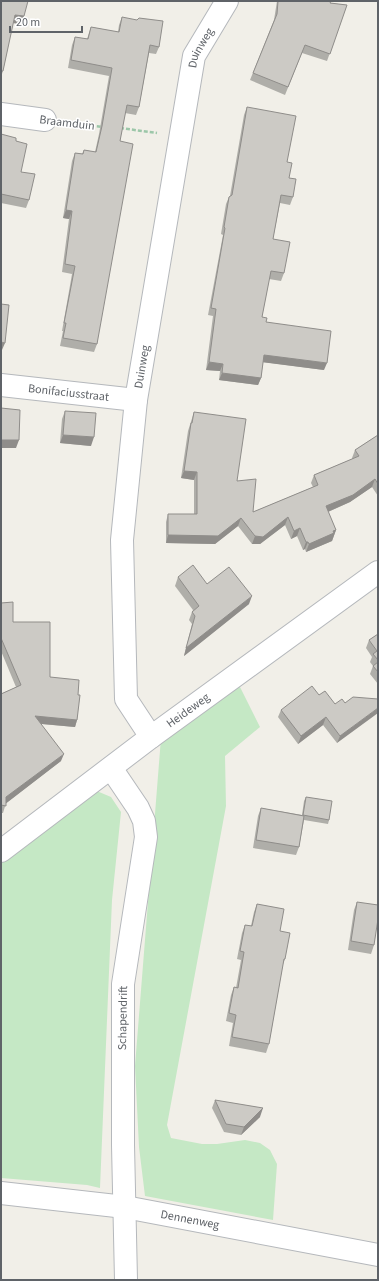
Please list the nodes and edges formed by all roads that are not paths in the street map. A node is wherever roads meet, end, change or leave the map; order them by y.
1 (227, 1) edge
2 (1, 114) edge
3 (45, 120) road end
4 (1, 385) edge
5 (136, 400) junction
6 (378, 572) edge
7 (151, 736) junction
8 (111, 768) junction
9 (1, 851) edge
10 (1, 1193) edge
11 (125, 1207) junction
12 (378, 1255) edge
13 (126, 1280) edge

1 - 5 street, Duinweg
2 - 3 street, Braamduin
4 - 5 street, Bonifaciusstraat
5 - 7 street, Duinweg
6 - 7 street, Heideweg
7 - 8 street, Heideweg
8 - 9 street, Heideweg
8 - 11 street, Schapendrift
10 - 11 street, Dennenweg
11 - 12 street, Dennenweg
11 - 13 street, Schapendrift

